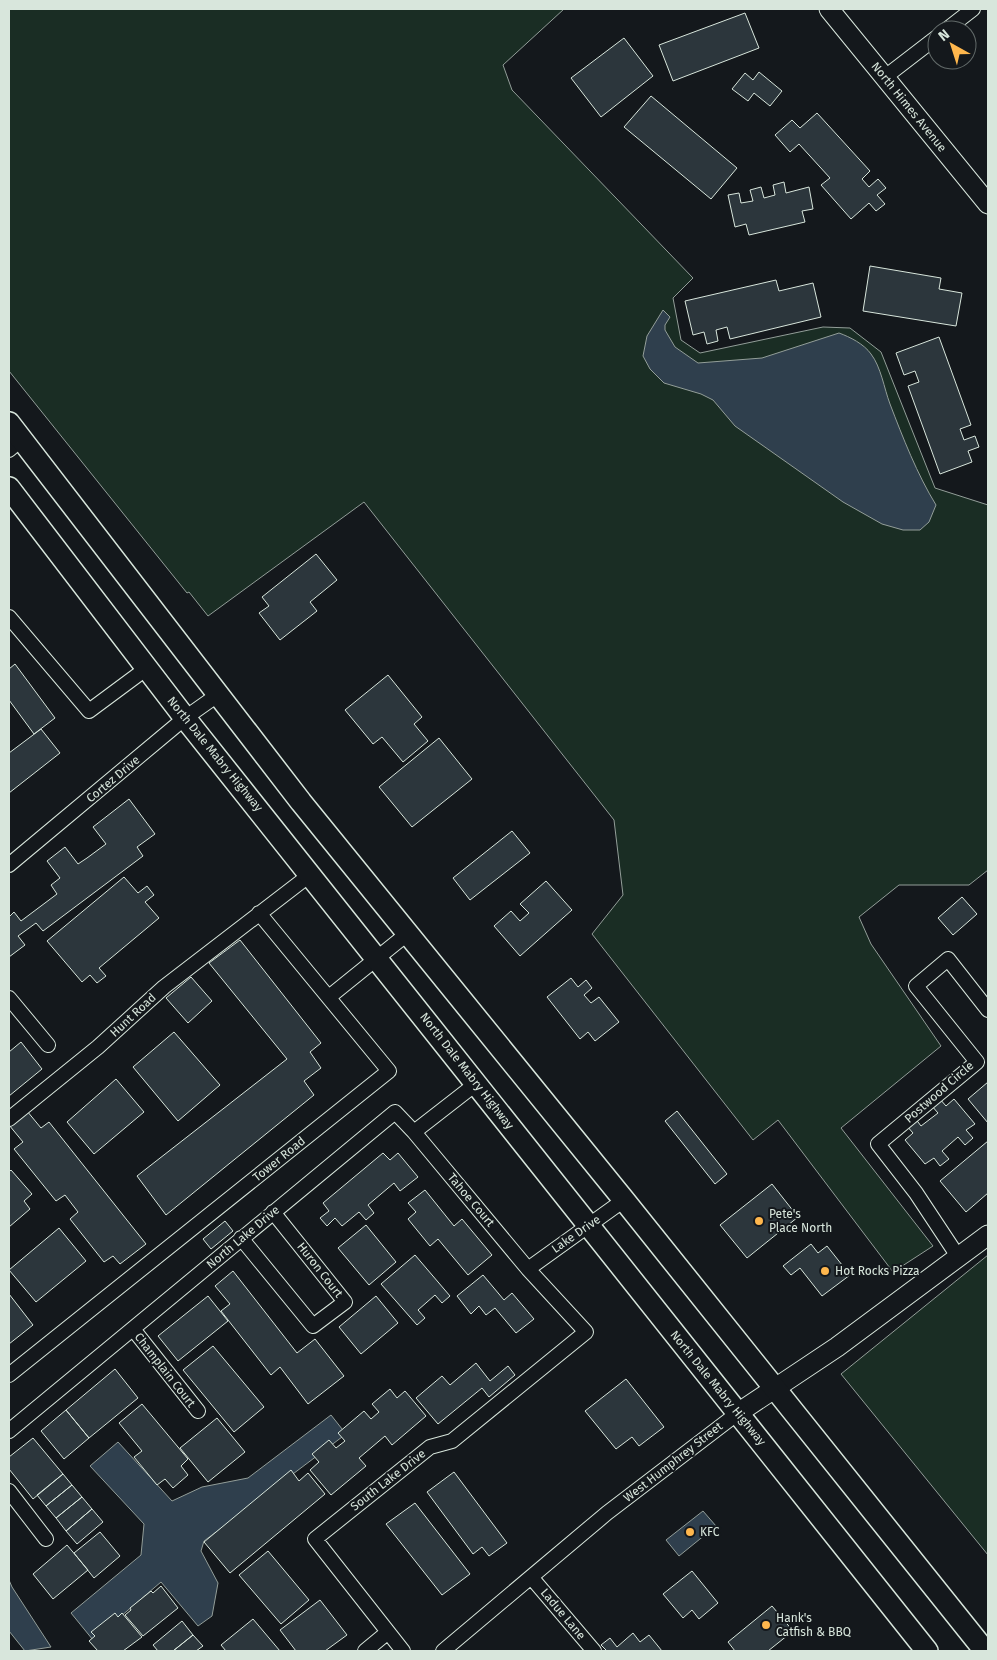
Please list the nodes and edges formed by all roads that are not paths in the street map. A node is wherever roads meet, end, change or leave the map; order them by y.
1 (830, 9) edge
2 (973, 9) edge
3 (959, 20) edge
4 (927, 45) edge
5 (885, 77) junction
6 (988, 204) edge
7 (13, 438) edge
8 (9, 488) edge
9 (9, 617) edge
10 (147, 668) junction
11 (219, 694) junction
12 (185, 718) junction
13 (9, 865) edge
14 (311, 874) junction
15 (259, 912) junction
16 (408, 934) junction
17 (377, 958) junction
18 (329, 997) junction
19 (9, 998) edge
20 (988, 1010) edge
21 (48, 1045) dead end
22 (477, 1083) junction
23 (9, 1120) edge
24 (414, 1132) junction
25 (624, 1200) junction
26 (273, 1212) junction
27 (588, 1225) junction
28 (988, 1235) edge
29 (241, 1238) junction
30 (959, 1258) junction
31 (528, 1269) junction
32 (133, 1329) junction
33 (9, 1375) edge
34 (774, 1387) junction
35 (198, 1412) dead end
36 (738, 1413) junction
37 (9, 1431) edge
38 (9, 1491) edge
39 (46, 1539) dead end
40 (531, 1577) junction
41 (388, 1632) junction
42 (365, 1651) edge
43 (403, 1651) edge
44 (443, 1651) edge
45 (594, 1651) edge
46 (927, 1651) edge
47 (985, 1651) edge

1 - 5 street, North Himes Avenue
2 - 3 street
4 - 5 street
5 - 6 street, North Himes Avenue
7 - 11 main road
8 - 10 main road, North Dale Mabry Highway
9 - 10 street
10 - 12 main road, North Dale Mabry Highway
11 - 12 street, Cortez Drive
11 - 16 main road
12 - 13 street, Cortez Drive
12 - 14 main road, North Dale Mabry Highway
14 - 15 street, Hunt Road
14 - 17 main road, North Dale Mabry Highway
15 - 18 street, Tower Road
15 - 23 street, Hunt Road
16 - 17 street
16 - 25 main road
17 - 18 street
17 - 22 main road, North Dale Mabry Highway
18 - 33 street, Tower Road
19 - 21 street
20 - 30 street, Postwood Circle
22 - 24 street
22 - 27 main road, North Dale Mabry Highway
24 - 26 street, North Lake Drive
24 - 31 street, Tahoe Court
25 - 27 street, Lake Drive
25 - 34 main road
26 - 29 street, North Lake Drive
26 - 29 street, Huron Court
27 - 31 street, Lake Drive
27 - 36 main road, North Dale Mabry Highway
28 - 30 street, West Humphrey Street
29 - 32 street, North Lake Drive
30 - 34 street, West Humphrey Street
31 - 41 street, South Lake Drive
32 - 35 street, Champlain Court
32 - 37 street, North Lake Drive
34 - 36 street, West Humphrey Street
34 - 47 main road
36 - 40 street, West Humphrey Street
36 - 46 main road, North Dale Mabry Highway
38 - 39 street
40 - 44 street, West Humphrey Street
40 - 45 street, Ladue Lane
41 - 42 street
41 - 43 street

